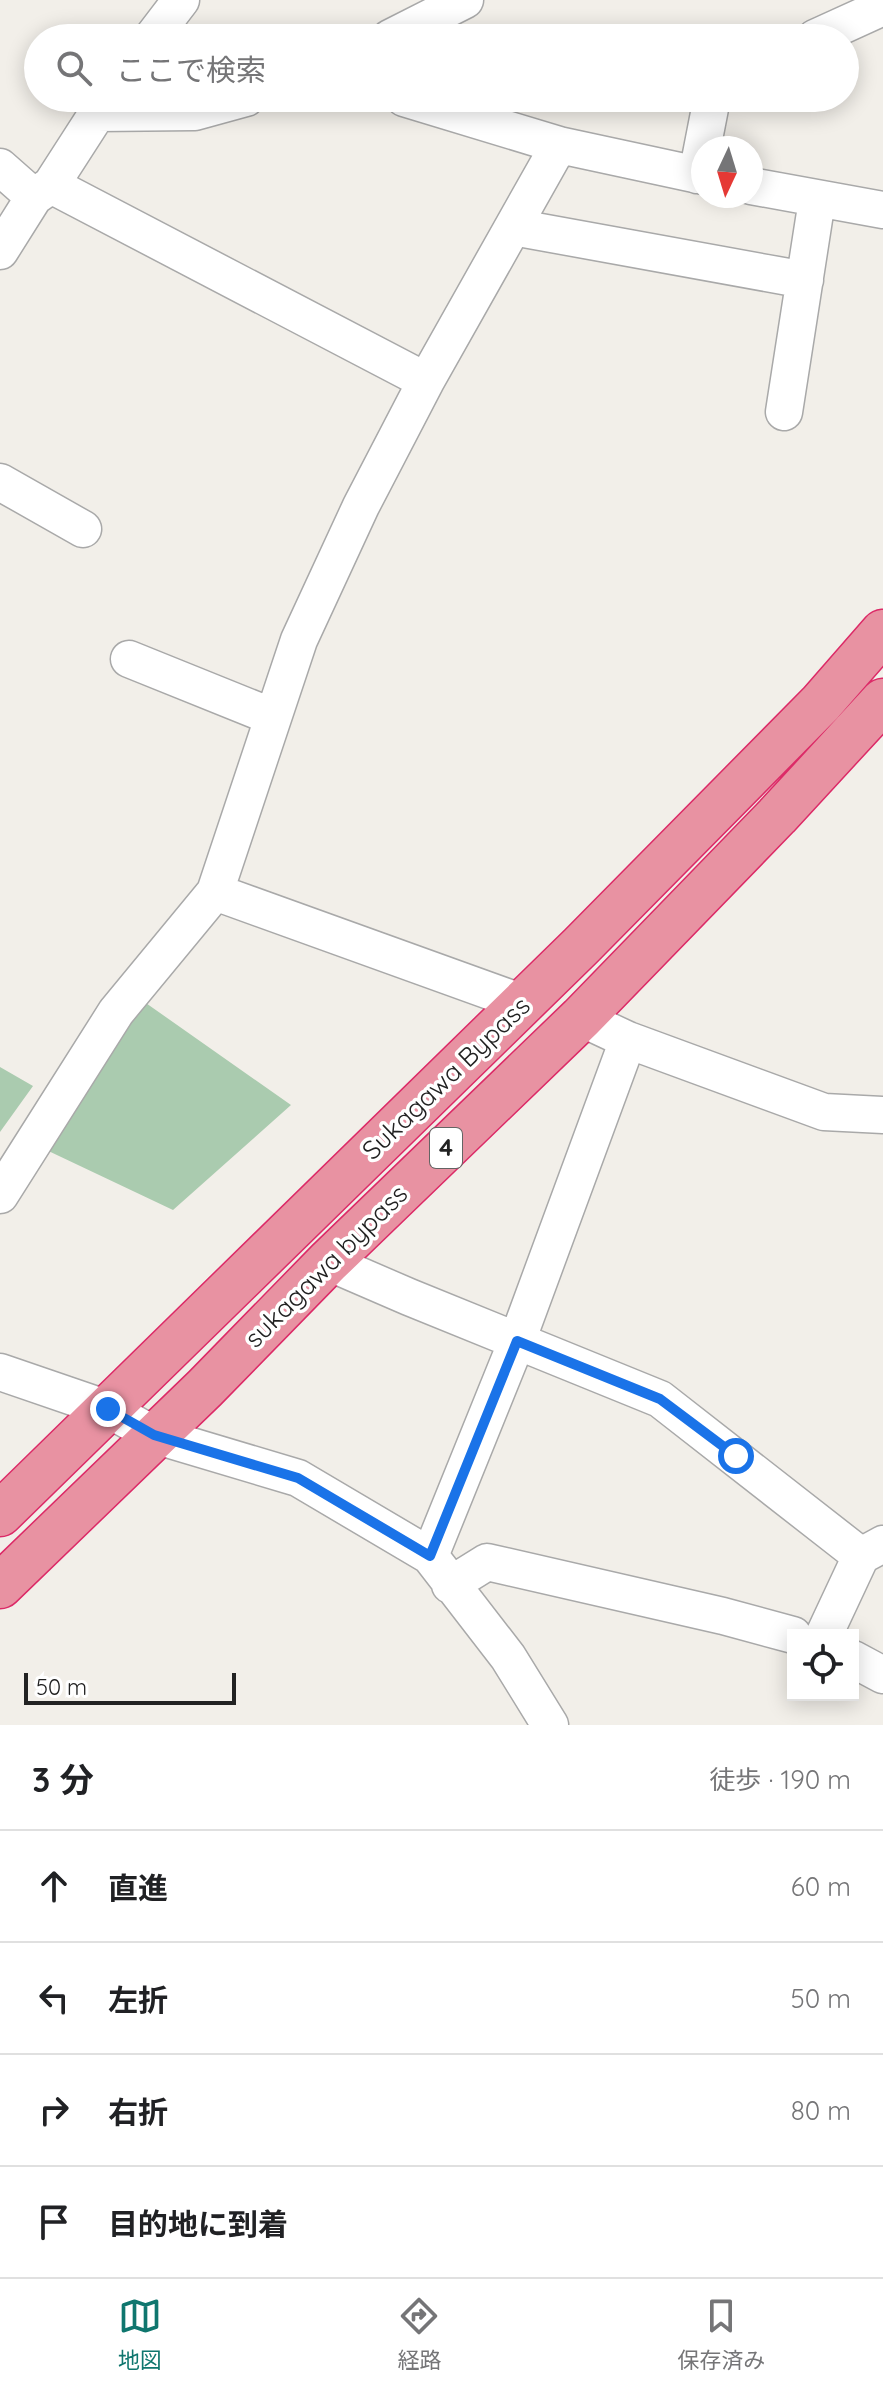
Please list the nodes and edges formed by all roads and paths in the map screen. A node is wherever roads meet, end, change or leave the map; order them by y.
1 (181, 0) edge
2 (465, 0) edge
3 (883, 7) edge
4 (163, 24) edge
5 (418, 24) edge
6 (846, 24) edge
7 (98, 112) edge
8 (450, 112) edge
9 (710, 112) edge
10 (706, 136) edge
11 (559, 145) junction
12 (0, 167) edge
13 (691, 174) edge
14 (763, 189) edge
15 (42, 191) junction
16 (817, 200) junction
17 (883, 210) edge
18 (513, 227) junction
19 (0, 251) edge
20 (805, 280) junction
21 (426, 381) junction
22 (784, 412) dead end
23 (0, 482) edge
24 (83, 529) dead end
25 (883, 632) edge
26 (129, 659) dead end
27 (883, 701) edge
28 (273, 717) junction
29 (215, 892) junction
30 (523, 1003) junction
31 (581, 1018) junction
32 (628, 1040) junction
33 (883, 1115) edge
34 (0, 1195) edge
35 (328, 1262) junction
36 (517, 1341) junction
37 (0, 1372) edge
38 (108, 1409) junction
39 (154, 1435) junction
40 (0, 1514) edge
41 (872, 1550) edge
42 (440, 1570) junction
43 (0, 1586) edge
44 (827, 1629) edge
45 (787, 1633) edge
46 (859, 1662) edge
47 (883, 1675) edge
48 (550, 1725) edge

1 - 4 street
2 - 5 street
3 - 6 street
7 - 15 street
8 - 11 street
9 - 10 street
11 - 13 street
11 - 18 street
12 - 15 street
14 - 16 street
15 - 19 street
15 - 21 street
16 - 17 street
16 - 20 street
18 - 20 street
18 - 21 street
20 - 22 street
21 - 28 street
23 - 24 street
25 - 30 highway, Sukagawa Bypass / 4
26 - 28 street
27 - 31 highway, sukagawa bypass / 4
28 - 29 street
29 - 30 street
29 - 34 street
30 - 38 highway, Sukagawa Bypass / 4
31 - 32 street
31 - 35 highway, sukagawa bypass / 4
32 - 33 street
32 - 36 street
35 - 36 street
35 - 39 highway, sukagawa bypass / 4
36 - 41 street
36 - 42 street
37 - 38 street
38 - 39 street
38 - 40 highway, Sukagawa Bypass / 4
39 - 42 street
39 - 43 highway, sukagawa bypass / 4
41 - 44 street
42 - 45 street
42 - 48 street
46 - 47 street

